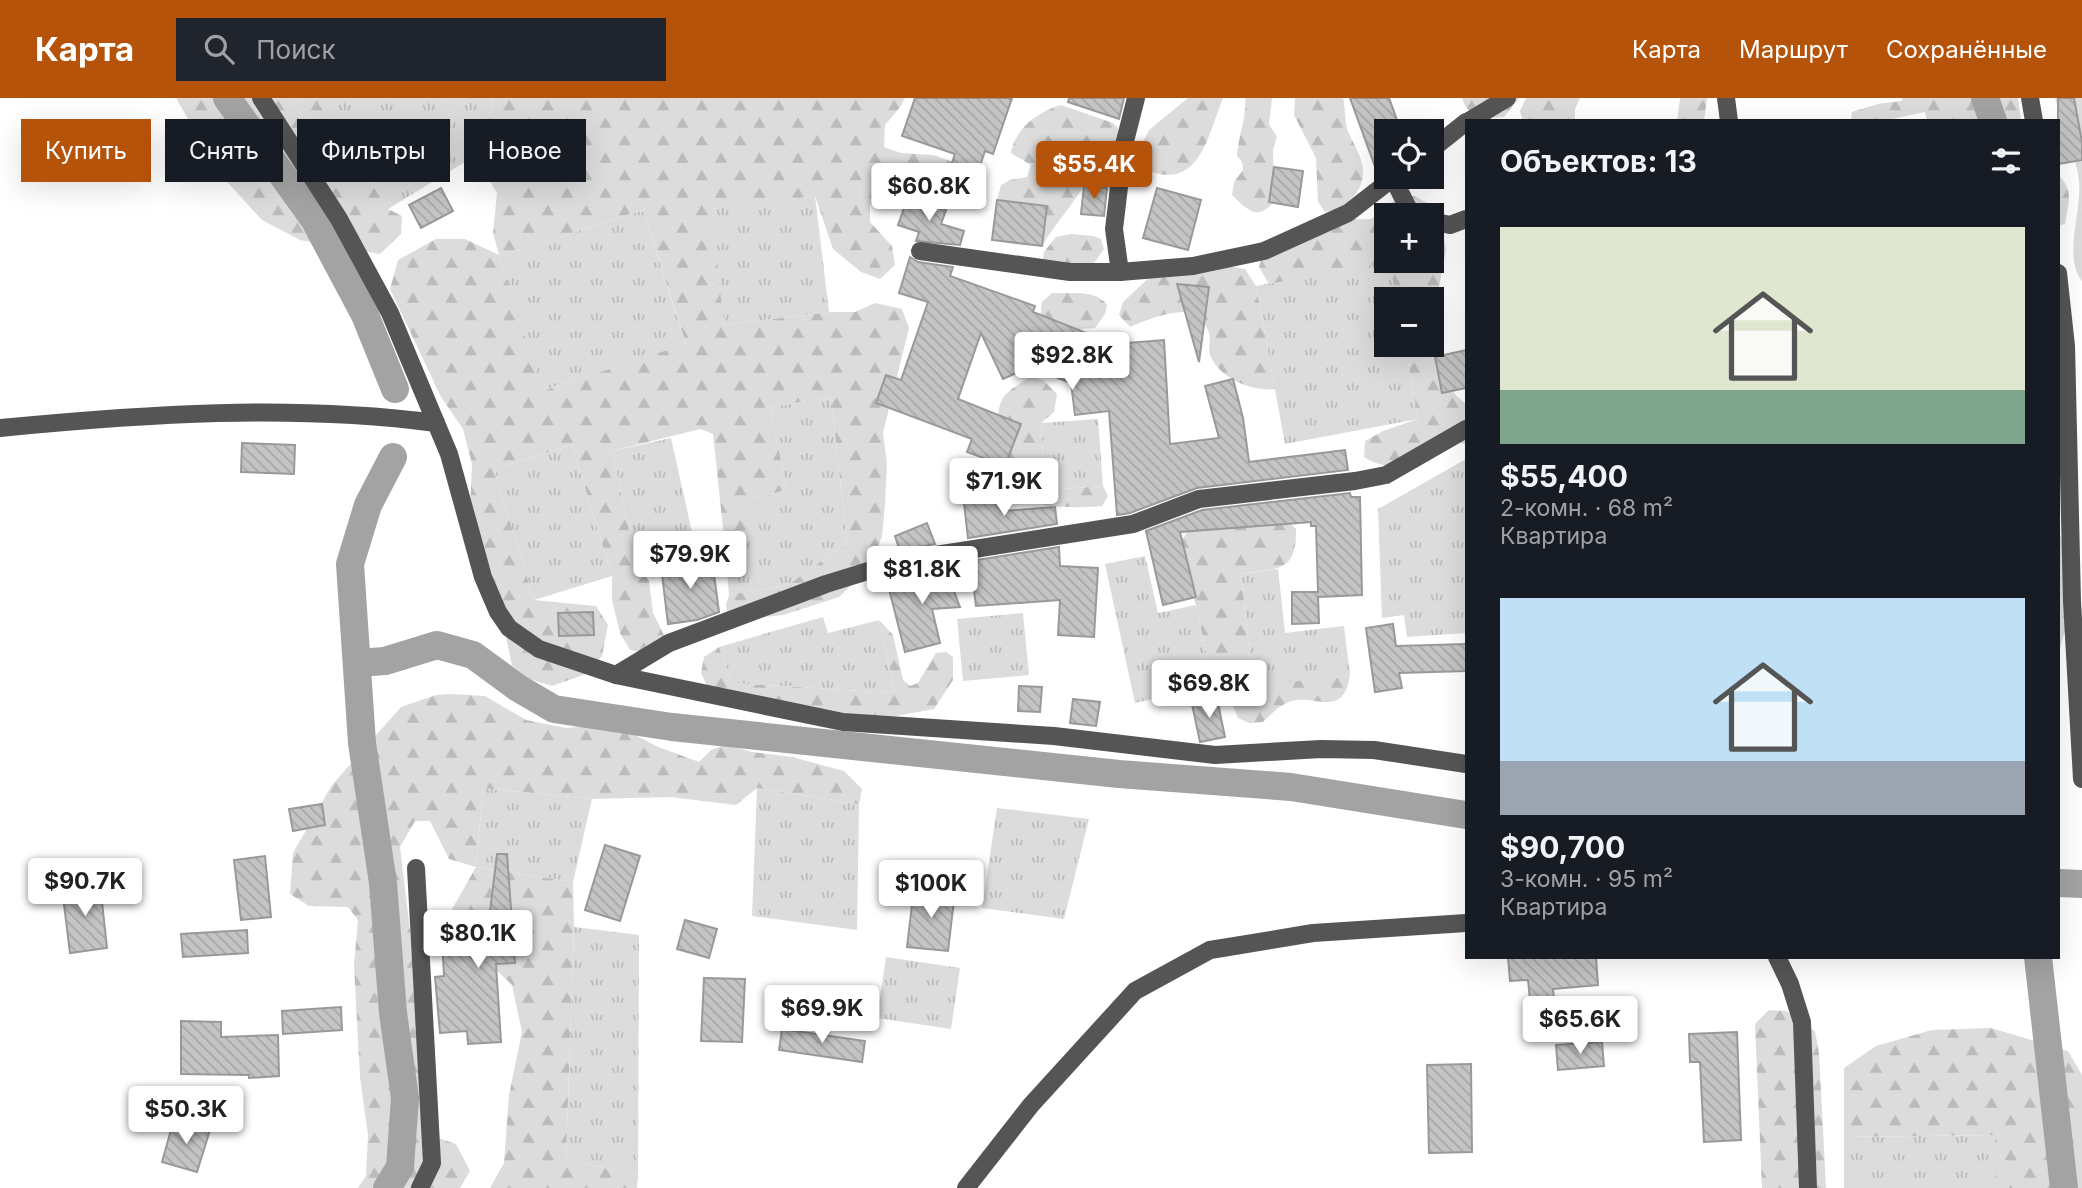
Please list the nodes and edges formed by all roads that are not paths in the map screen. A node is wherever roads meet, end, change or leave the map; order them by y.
1 (261, 98) edge
2 (1136, 98) edge
3 (1507, 98) edge
4 (1726, 98) edge
5 (2030, 98) edge
6 (1473, 119) edge
7 (1729, 119) edge
8 (2034, 119) edge
9 (1465, 124) edge
10 (1444, 140) edge
11 (1379, 189) edge
12 (1465, 219) edge
13 (1444, 224) edge
14 (920, 251) dead end
15 (1119, 272) junction
16 (2060, 282) edge
17 (2074, 347) edge
18 (436, 424) junction
19 (0, 428) edge
20 (1465, 430) edge
21 (2072, 601) junction
22 (2082, 625) edge
23 (616, 675) junction
24 (1465, 764) edge
25 (2082, 779) edge
26 (416, 868) dead end
27 (1465, 923) edge
28 (1778, 959) edge
29 (420, 1188) edge
30 (966, 1188) edge
31 (1808, 1188) edge

1 - 18 street
2 - 15 street
3 - 6 street
4 - 7 street
5 - 8 street
9 - 10 street
11 - 15 street
12 - 13 street
14 - 15 street
16 - 17 street
17 - 21 street
18 - 19 street
18 - 23 street
20 - 23 street
21 - 22 street
21 - 25 street
23 - 24 street
26 - 29 street
27 - 30 street
28 - 31 street

